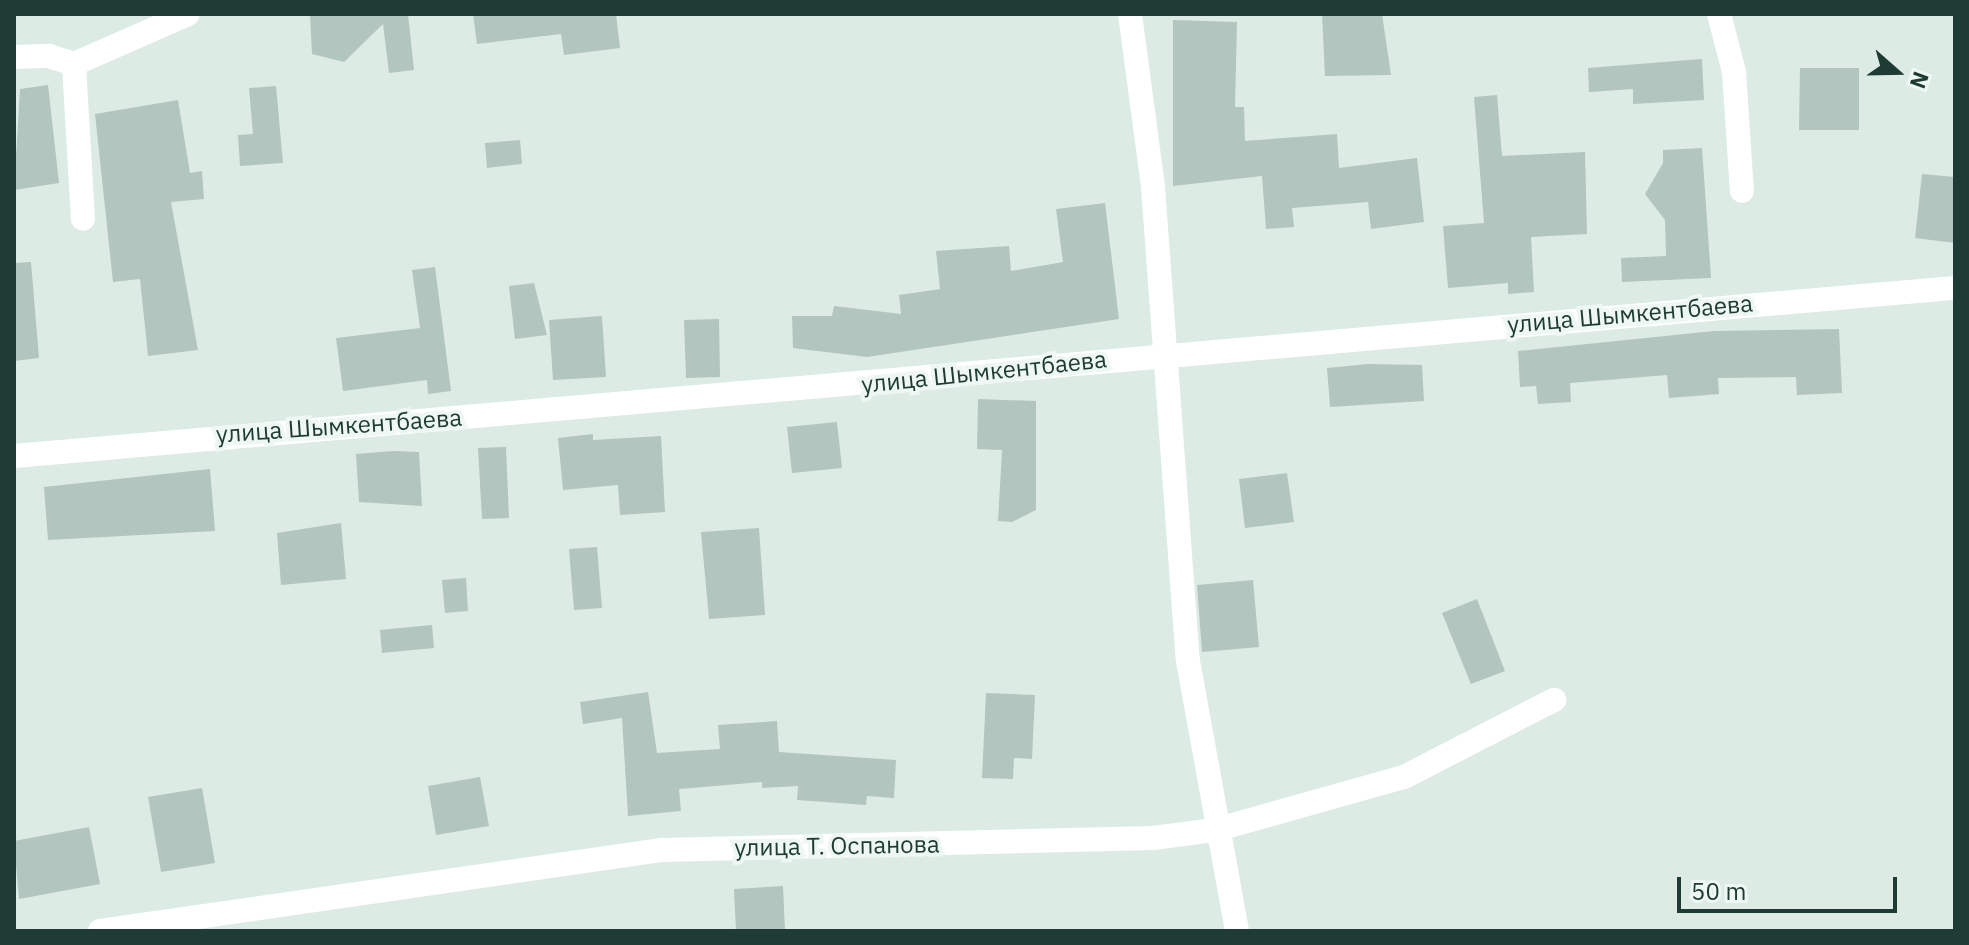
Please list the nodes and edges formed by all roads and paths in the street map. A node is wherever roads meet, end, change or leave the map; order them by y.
1 (188, 14) edge
2 (1130, 14) edge
3 (1719, 14) edge
4 (14, 57) edge
5 (74, 64) junction
6 (1742, 191) dead end
7 (83, 219) dead end
8 (1955, 288) edge
9 (1161, 352) junction
10 (14, 456) edge
11 (1554, 700) dead end
12 (1215, 830) junction
13 (100, 931) edge
14 (1237, 931) edge

1 - 5 street
2 - 9 street
3 - 6 street
4 - 5 street
5 - 7 street
8 - 9 street, улица Шымкентбаева
9 - 10 street, улица Шымкентбаева
9 - 12 street
11 - 12 street, улица Т. Оспанова
12 - 13 street, улица Т. Оспанова
12 - 14 street

